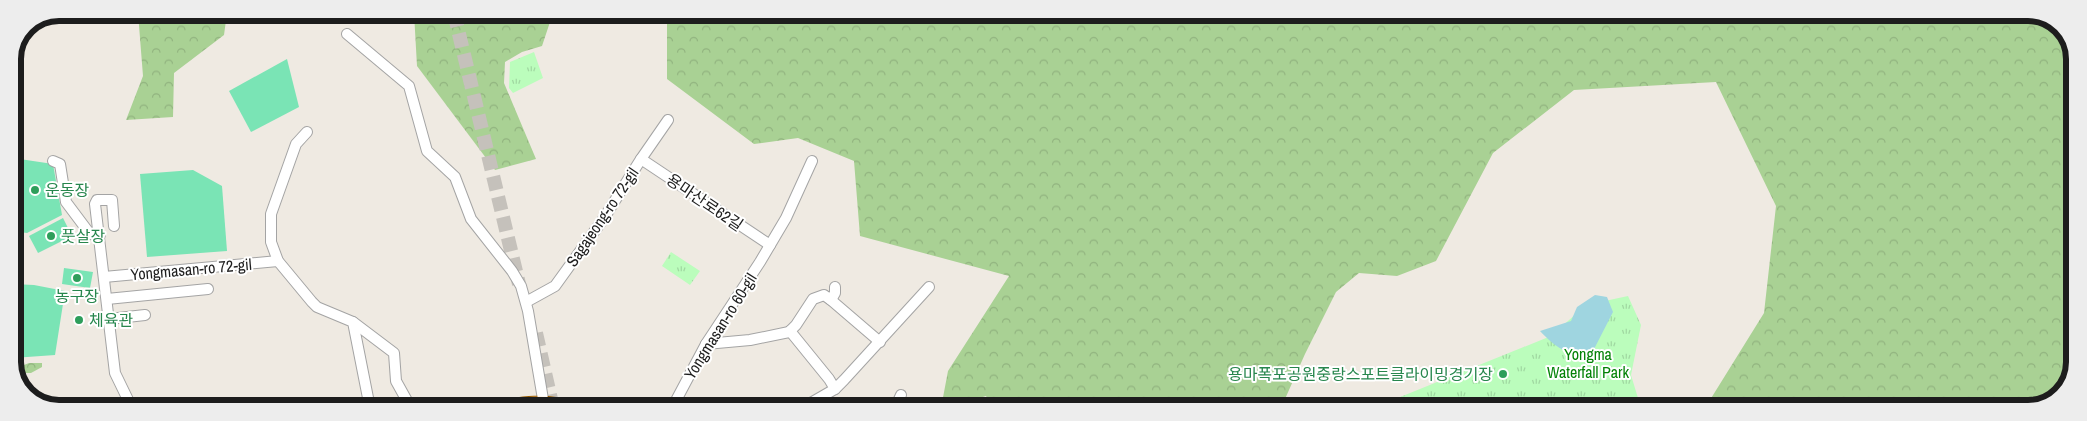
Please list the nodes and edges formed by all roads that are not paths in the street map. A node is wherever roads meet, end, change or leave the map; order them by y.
1 (347, 34) dead end
2 (668, 120) dead end
3 (308, 132) dead end
4 (641, 159) junction
5 (53, 161) dead end
6 (812, 161) dead end
7 (114, 226) dead end
8 (100, 235) junction
9 (770, 245) junction
10 (278, 261) junction
11 (104, 277) junction
12 (929, 286) dead end
13 (835, 287) dead end
14 (208, 290) dead end
15 (107, 298) junction
16 (831, 300) junction
17 (526, 302) junction
18 (145, 315) dead end
19 (109, 319) junction
20 (352, 322) junction
21 (790, 331) junction
22 (880, 342) junction
23 (706, 344) junction
24 (834, 389) junction
25 (901, 395) dead end
26 (128, 400) edge
27 (368, 400) edge
28 (407, 400) edge
29 (543, 400) edge
30 (676, 400) edge
31 (815, 400) edge
32 (899, 400) edge

1 - 17 street
2 - 4 street, Sagajeong-ro 72-gil
3 - 10 street
4 - 9 street, 용마산로62길
4 - 17 street, Sagajeong-ro 72-gil
5 - 8 street
6 - 9 street, Yongmasan-ro 60-gil
7 - 8 street
8 - 11 street
9 - 23 street, Yongmasan-ro 60-gil
10 - 11 street, Yongmasan-ro 72-gil
10 - 20 street
11 - 15 street
12 - 22 street
13 - 16 street
14 - 15 street
15 - 19 street
16 - 21 street
16 - 22 street
17 - 29 street
18 - 19 street
19 - 26 street
20 - 27 street
20 - 28 street
21 - 23 street
21 - 24 street
22 - 24 street
23 - 30 street, Yongmasan-ro 60-gil
24 - 31 street
25 - 32 street

